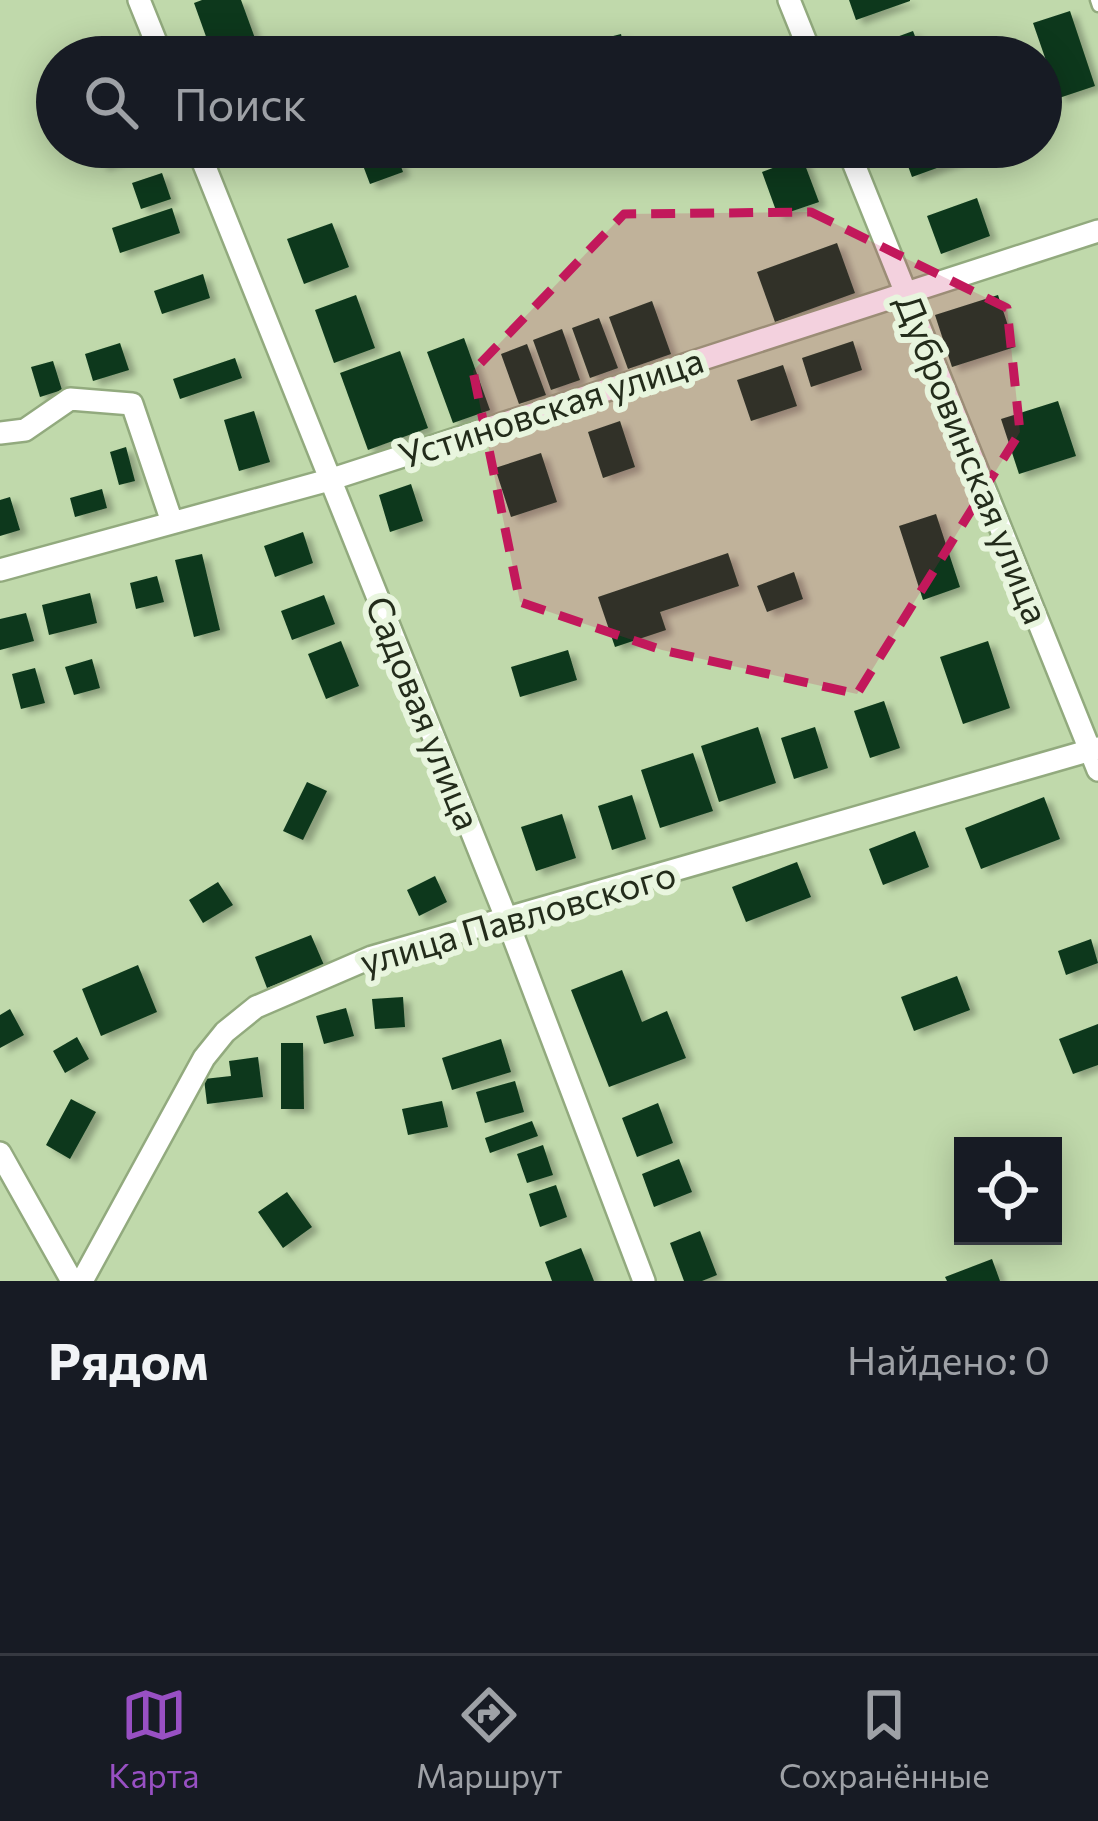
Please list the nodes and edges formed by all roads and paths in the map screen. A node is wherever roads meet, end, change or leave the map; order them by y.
1 (139, 0) edge
2 (789, 0) edge
3 (154, 36) edge
4 (804, 36) edge
5 (205, 168) edge
6 (855, 168) edge
7 (1098, 231) edge
8 (905, 293) junction
9 (0, 434) edge
10 (329, 480) junction
11 (172, 523) junction
12 (0, 570) edge
13 (1095, 756) edge
14 (507, 920) junction
15 (0, 1153) edge
16 (72, 1281) edge
17 (82, 1281) edge
18 (644, 1281) edge

1 - 3 street
2 - 4 street
5 - 10 street, Садовая улица
6 - 8 street, Дубровинская улица
7 - 8 street, Устиновская улица
8 - 10 street, Устиновская улица
8 - 13 street, Дубровинская улица
9 - 11 street
10 - 11 street, Устиновская улица
10 - 14 street, Садовая улица
11 - 12 street, Устиновская улица
13 - 14 street, улица Павловского
14 - 17 street, улица Павловского
14 - 18 street, Садовая улица
15 - 16 street

